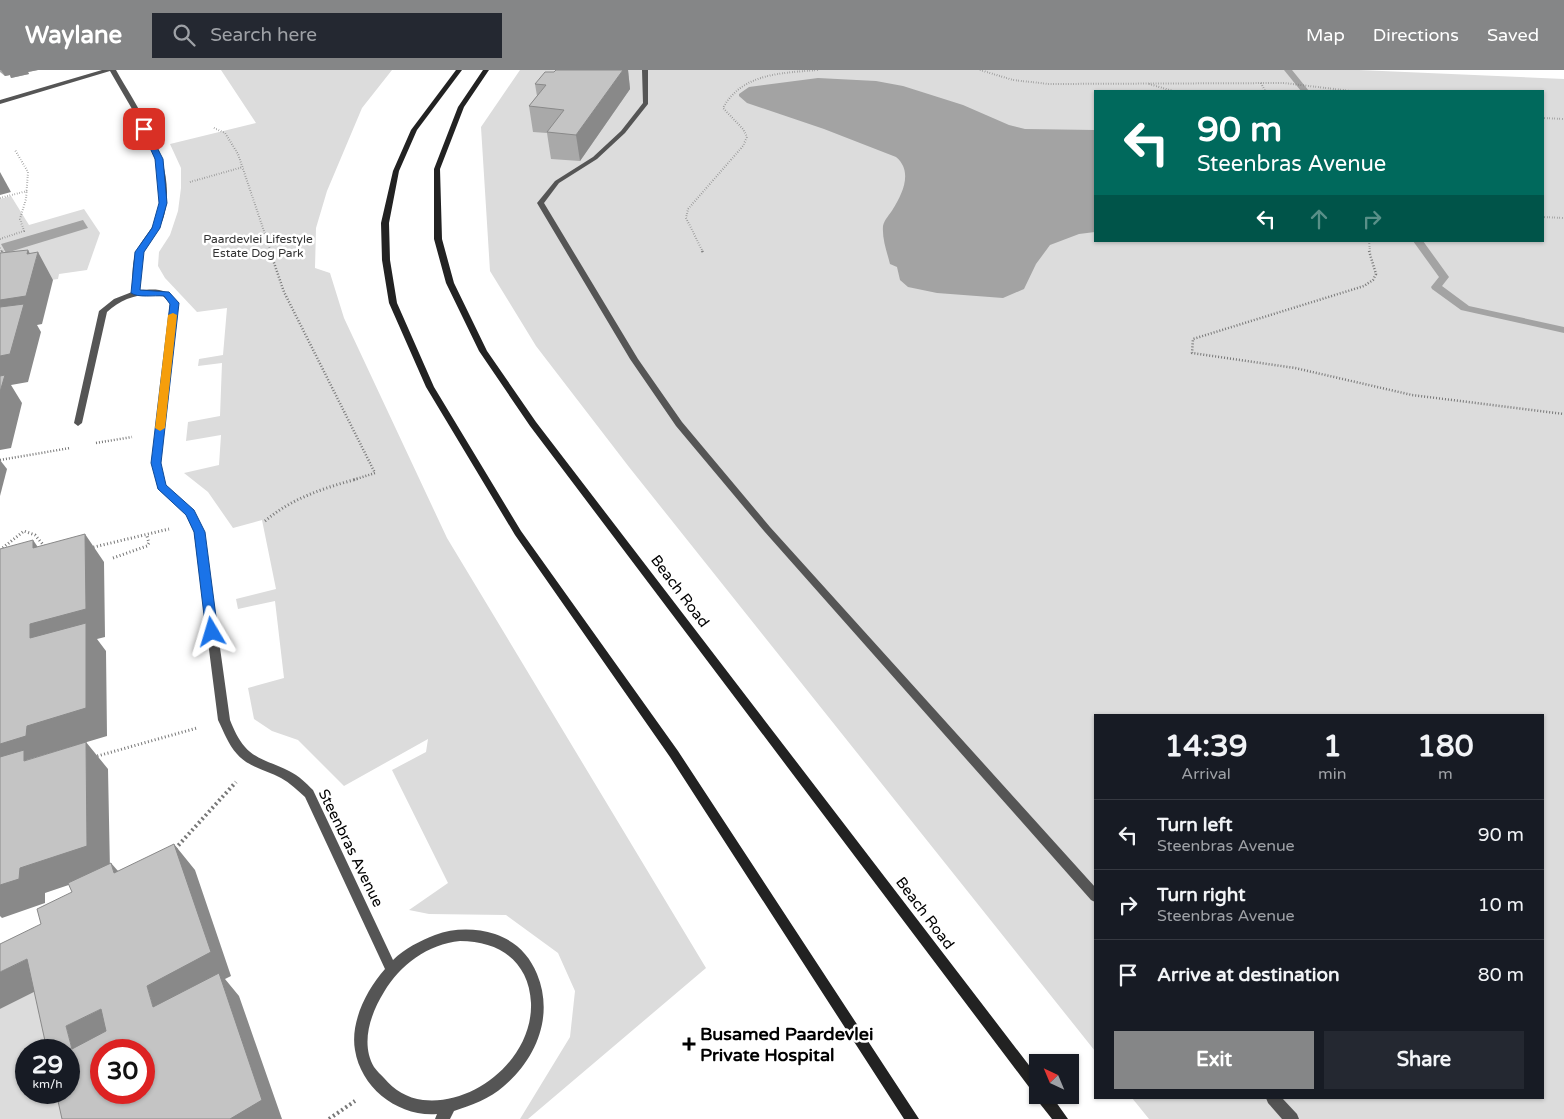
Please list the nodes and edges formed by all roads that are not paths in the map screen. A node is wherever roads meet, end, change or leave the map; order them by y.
1 (108, 70) edge
2 (113, 70) edge
3 (459, 70) edge
4 (486, 70) edge
5 (645, 70) edge
6 (0, 102) edge
7 (136, 293) junction
8 (78, 423) dead end
9 (1094, 895) edge
10 (391, 969) junction
11 (1029, 1077) edge
12 (1274, 1099) edge
13 (1049, 1104) edge
14 (449, 1106) junction
15 (442, 1119) edge
16 (912, 1119) edge
17 (1061, 1119) edge
18 (1292, 1119) edge

1 - 6 street
2 - 7 street
3 - 16 main road
4 - 11 main road, Beach Road
5 - 9 street
7 - 8 street
7 - 10 street, Steenbras Avenue
10 - 14 street
10 - 14 street
12 - 18 street
13 - 17 main road
14 - 15 street

